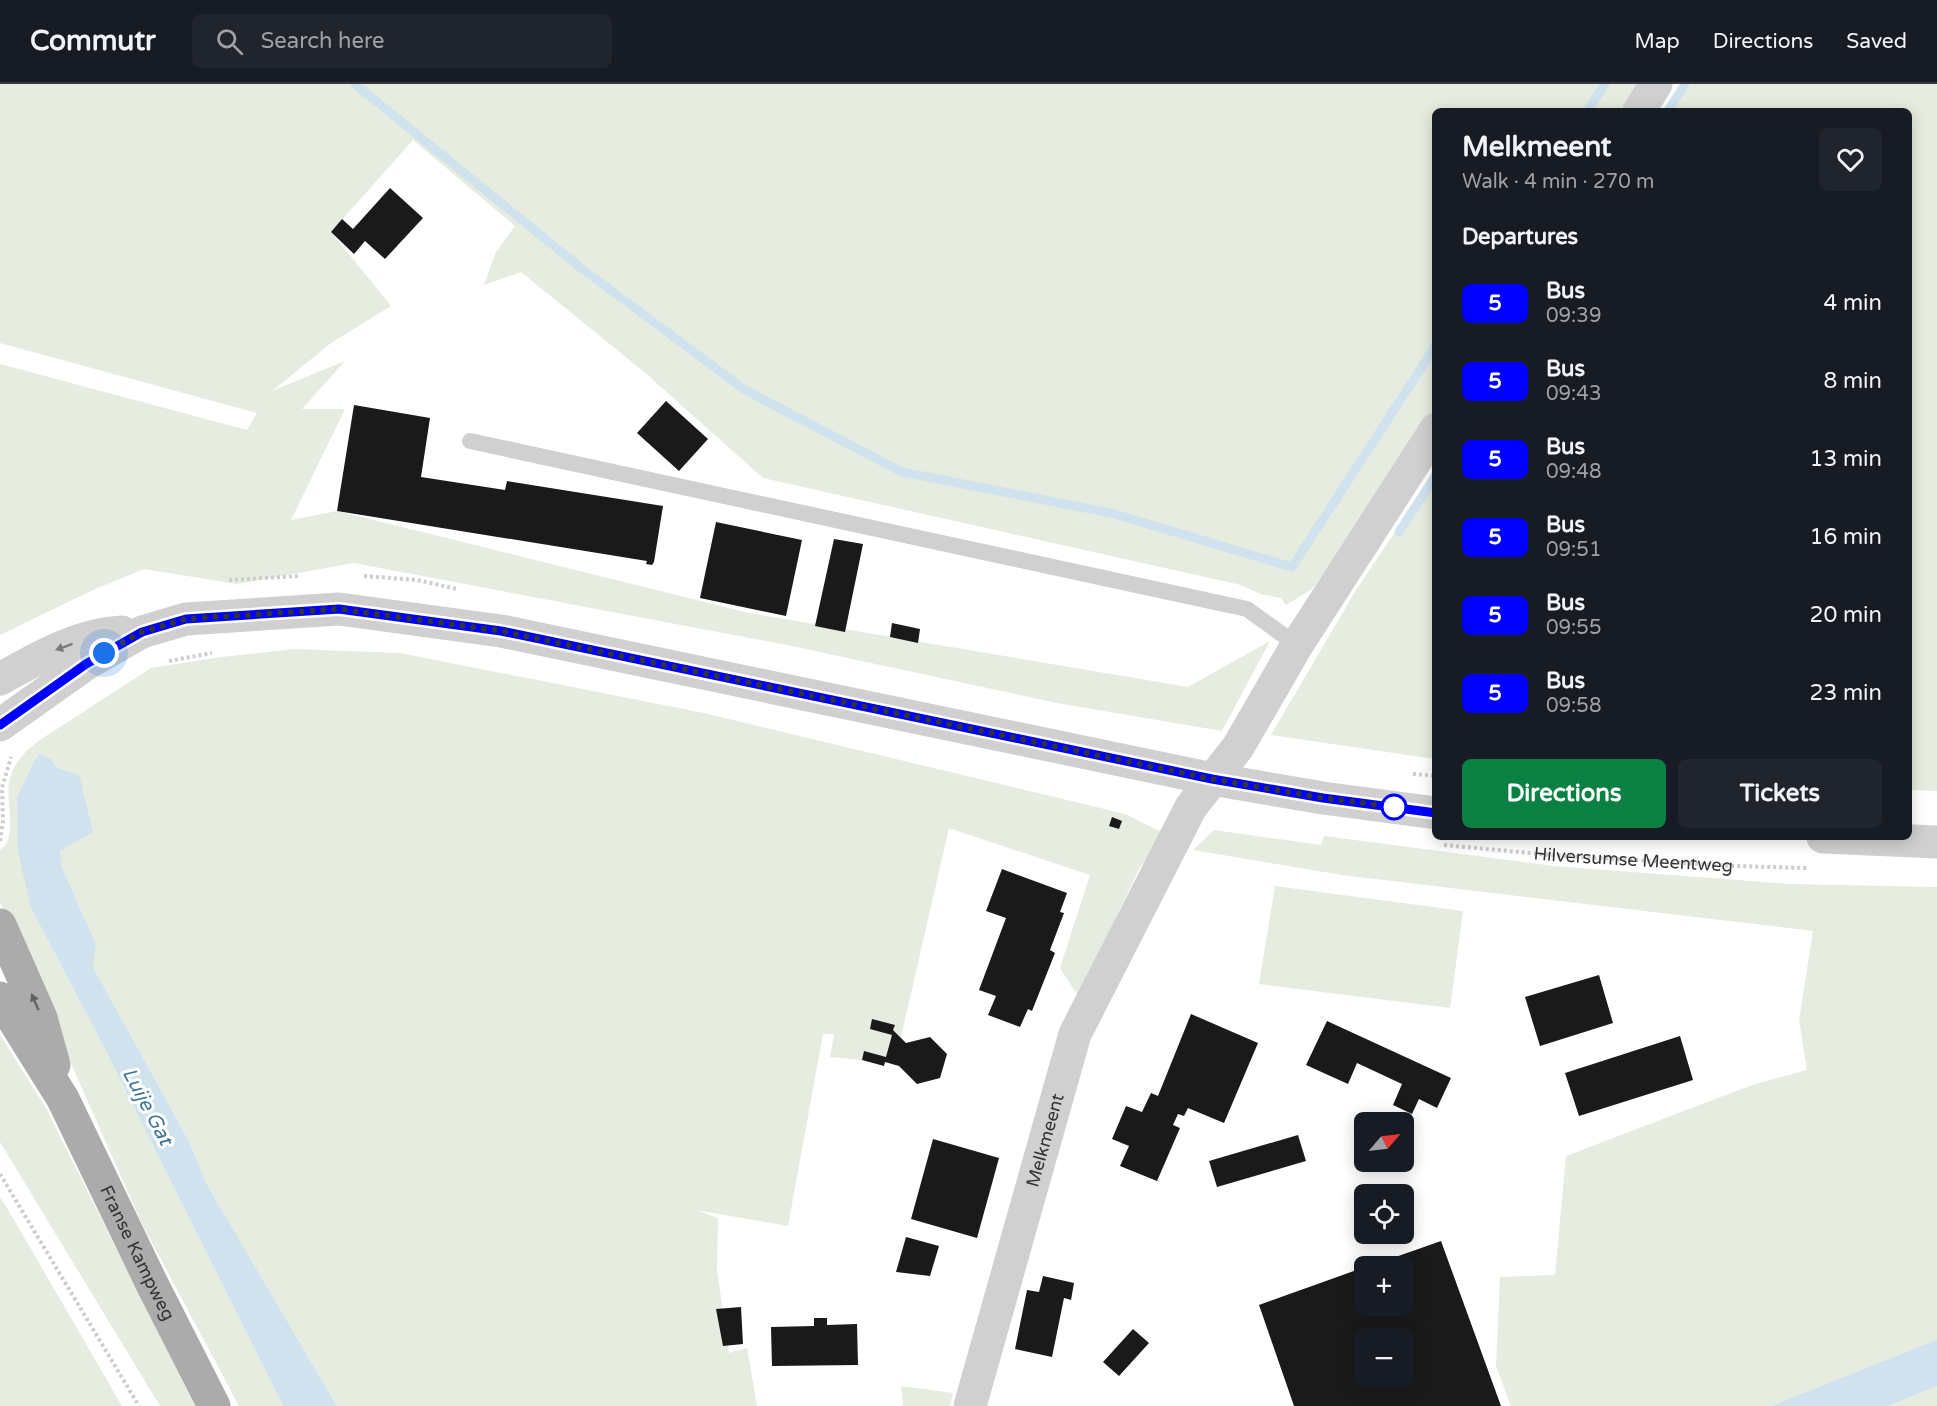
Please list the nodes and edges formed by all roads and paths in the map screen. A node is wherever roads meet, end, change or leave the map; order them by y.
1 (1656, 84) edge
2 (1641, 108) edge
3 (1432, 435) edge
4 (470, 441) dead end
5 (142, 632) junction
6 (1297, 645) junction
7 (214, 652) dead end
8 (159, 663) dead end
9 (0, 678) edge
10 (6, 740) edge
11 (1405, 773) dead end
12 (1432, 776) edge
13 (1212, 779) junction
14 (1432, 812) edge
15 (1891, 840) edge
16 (0, 841) edge
17 (1937, 842) edge
18 (1443, 845) dead end
19 (1816, 868) dead end
20 (0, 925) edge
21 (0, 998) edge
22 (63, 1099) junction
23 (0, 1174) edge
24 (139, 1406) edge
25 (214, 1406) edge
26 (970, 1406) edge

1 - 2 street
3 - 6 street, Melkmeent
4 - 6 lane
5 -> 9 street
5 - 10 street
5 - 13 street
6 - 13 street, Melkmeent
7 - 8 path
10 - 16 path
11 - 12 path
13 - 14 street
13 - 26 street, Melkmeent
15 - 17 street
18 - 19 path, Hilversumse Meentweg
22 -> 20 main road, Franse Kampweg
21 - 22 main road, Franse Kampweg
22 - 25 main road, Franse Kampweg
23 - 24 path

